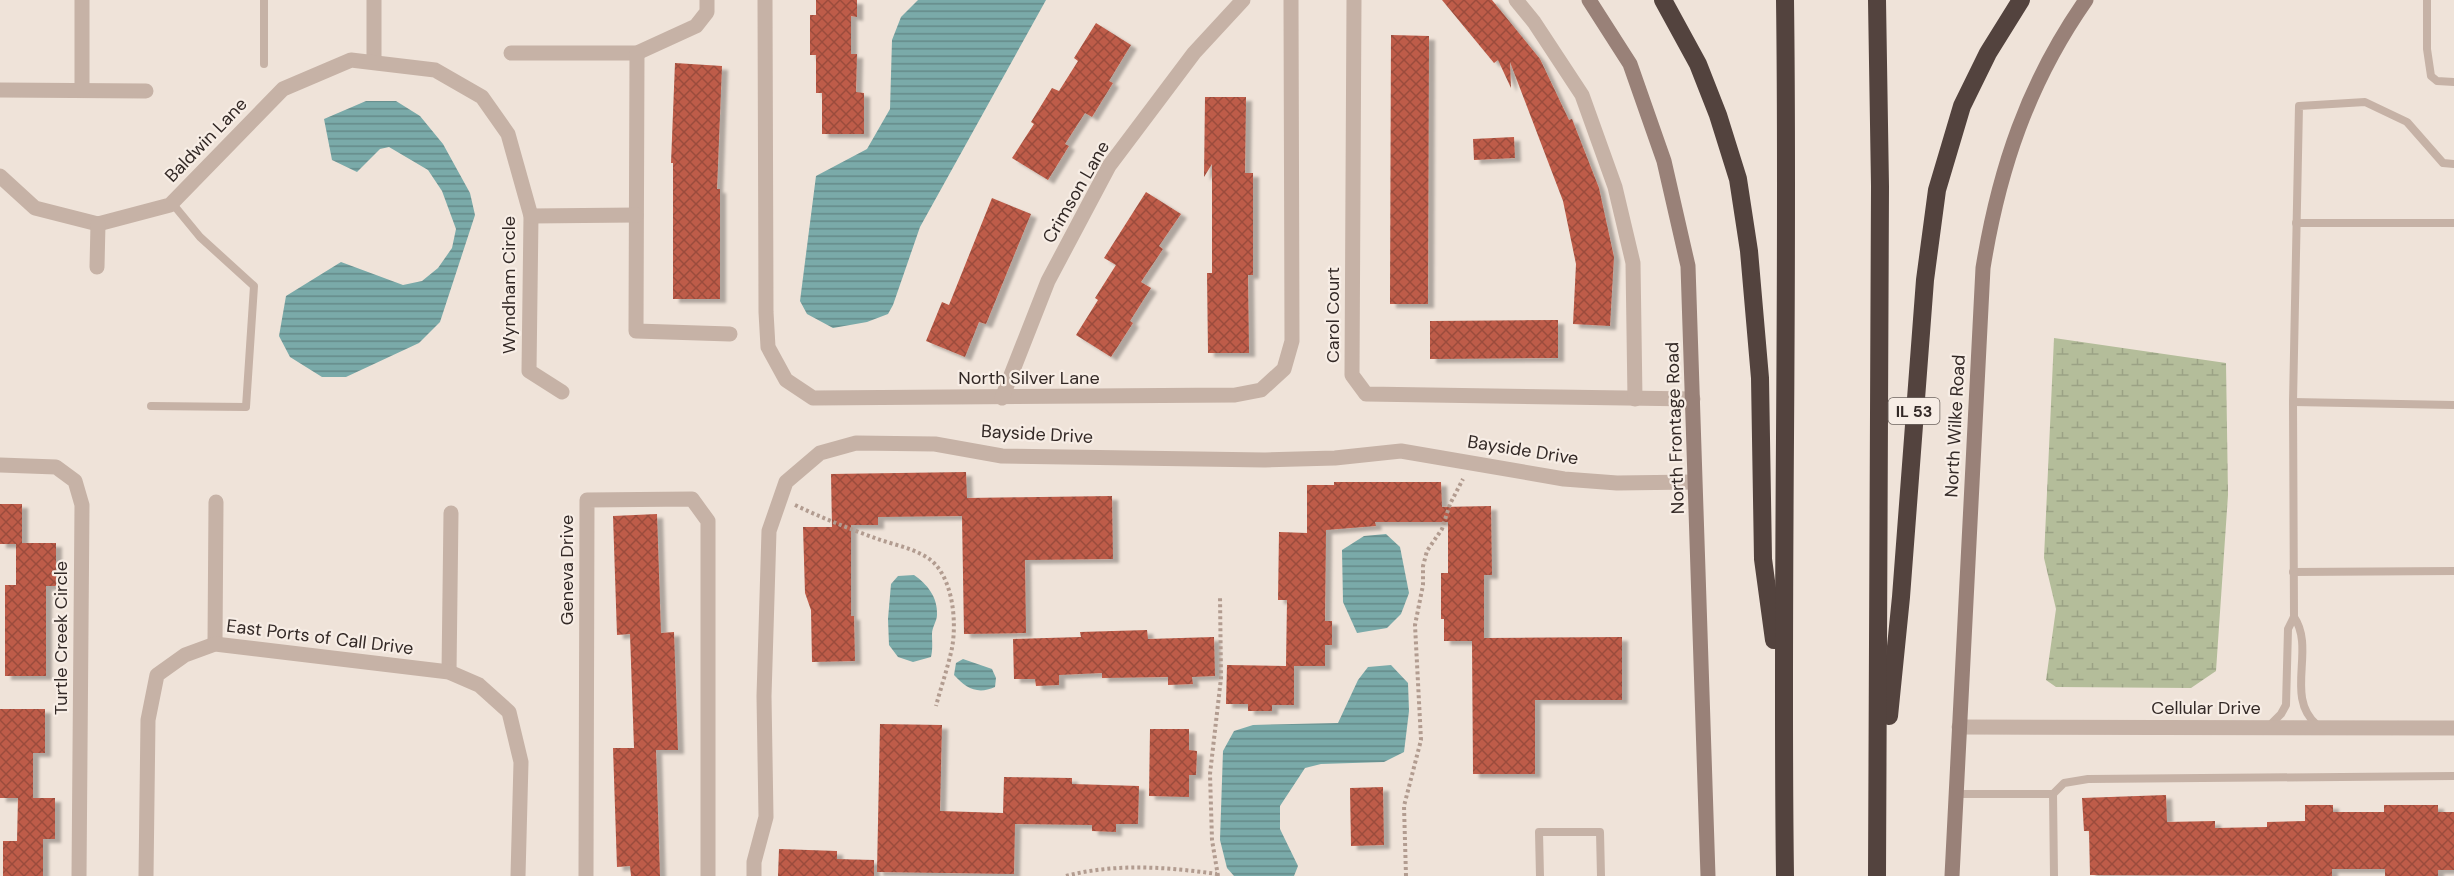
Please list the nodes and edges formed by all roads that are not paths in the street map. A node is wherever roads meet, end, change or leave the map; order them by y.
1 (82, 0) edge
2 (264, 0) edge
3 (374, 0) edge
4 (706, 0) edge
5 (765, 0) edge
6 (1243, 0) edge
7 (1291, 0) edge
8 (1354, 0) edge
9 (1516, 0) edge
10 (1589, 0) edge
11 (1663, 0) edge
12 (1785, 0) edge
13 (1877, 0) edge
14 (2021, 0) edge
15 (2086, 0) edge
16 (2427, 0) edge
17 (511, 52) dead end
18 (637, 53) junction
19 (374, 63) junction
20 (264, 64) dead end
21 (2454, 82) edge
22 (0, 90) edge
23 (82, 90) junction
24 (146, 91) dead end
25 (2454, 164) edge
26 (0, 176) edge
27 (172, 203) junction
28 (531, 216) junction
29 (636, 216) junction
30 (2296, 223) junction
31 (2454, 223) edge
32 (98, 224) junction
33 (98, 267) dead end
34 (730, 334) dead end
35 (562, 392) dead end
36 (1002, 398) junction
37 (1635, 399) junction
38 (1694, 399) junction
39 (2293, 402) junction
40 (2454, 405) edge
41 (151, 406) dead end
42 (0, 465) edge
43 (1694, 482) junction
44 (216, 502) dead end
45 (451, 513) dead end
46 (2454, 571) edge
47 (2293, 572) junction
48 (2294, 617) junction
49 (215, 644) junction
50 (449, 672) junction
51 (2288, 673) junction
52 (2301, 673) junction
53 (1782, 706) junction
54 (1959, 727) junction
55 (2268, 727) junction
56 (2320, 728) junction
57 (2454, 728) edge
58 (2454, 776) edge
59 (1955, 794) junction
60 (2053, 794) junction
61 (1878, 822) junction
62 (79, 876) edge
63 (146, 876) edge
64 (519, 876) edge
65 (586, 876) edge
66 (708, 876) edge
67 (754, 876) edge
68 (1540, 876) edge
69 (1601, 876) edge
70 (1708, 876) edge
71 (1785, 876) edge
72 (1877, 876) edge
73 (1952, 876) edge
74 (2054, 876) edge

1 - 23 street
2 - 20 lane
3 - 19 street
4 - 18 street
5 - 36 street, North Silver Lane
6 - 36 street, Crimson Lane
7 - 36 street, North Silver Lane
8 - 37 street, Carol Court
9 - 37 street
10 - 38 street, North Frontage Road
11 - 53 highway
12 - 53 highway
13 - 61 highway
14 - 61 highway, IL 53
15 - 54 street, North Wilke Road
16 - 21 lane
17 - 18 street
18 - 29 street
19 - 27 street, Baldwin Lane
19 - 28 street, Wyndham Circle
22 - 23 street
23 - 24 street
25 - 30 lane
26 - 32 street
27 - 32 street, Baldwin Lane
27 - 41 lane
28 - 29 street
28 - 35 street, Wyndham Circle
29 - 34 street
30 - 31 lane
30 - 39 lane
32 - 33 street
37 - 38 street, Carol Court
38 - 43 street, North Frontage Road
39 - 40 lane
39 - 47 lane
42 - 62 street, Turtle Creek Circle
43 - 67 street, Bayside Drive
43 - 70 street, North Frontage Road
44 - 49 street
45 - 50 street
46 - 47 lane
47 - 48 lane
48 - 51 lane
48 - 52 lane
49 - 50 street, East Ports of Call Drive
49 - 63 street, East Ports of Call Drive
50 - 64 street, East Ports of Call Drive
51 - 52 lane
51 - 55 lane
52 - 56 lane
53 - 71 highway
54 - 55 street, Cellular Drive
54 - 59 street, North Wilke Road
55 - 56 street, Cellular Drive
56 - 57 street, Cellular Drive
58 - 60 lane
59 - 60 lane
59 - 73 street, North Wilke Road
60 - 74 lane
61 - 72 highway, IL 53
65 - 66 street, Geneva Drive
68 - 69 lane

